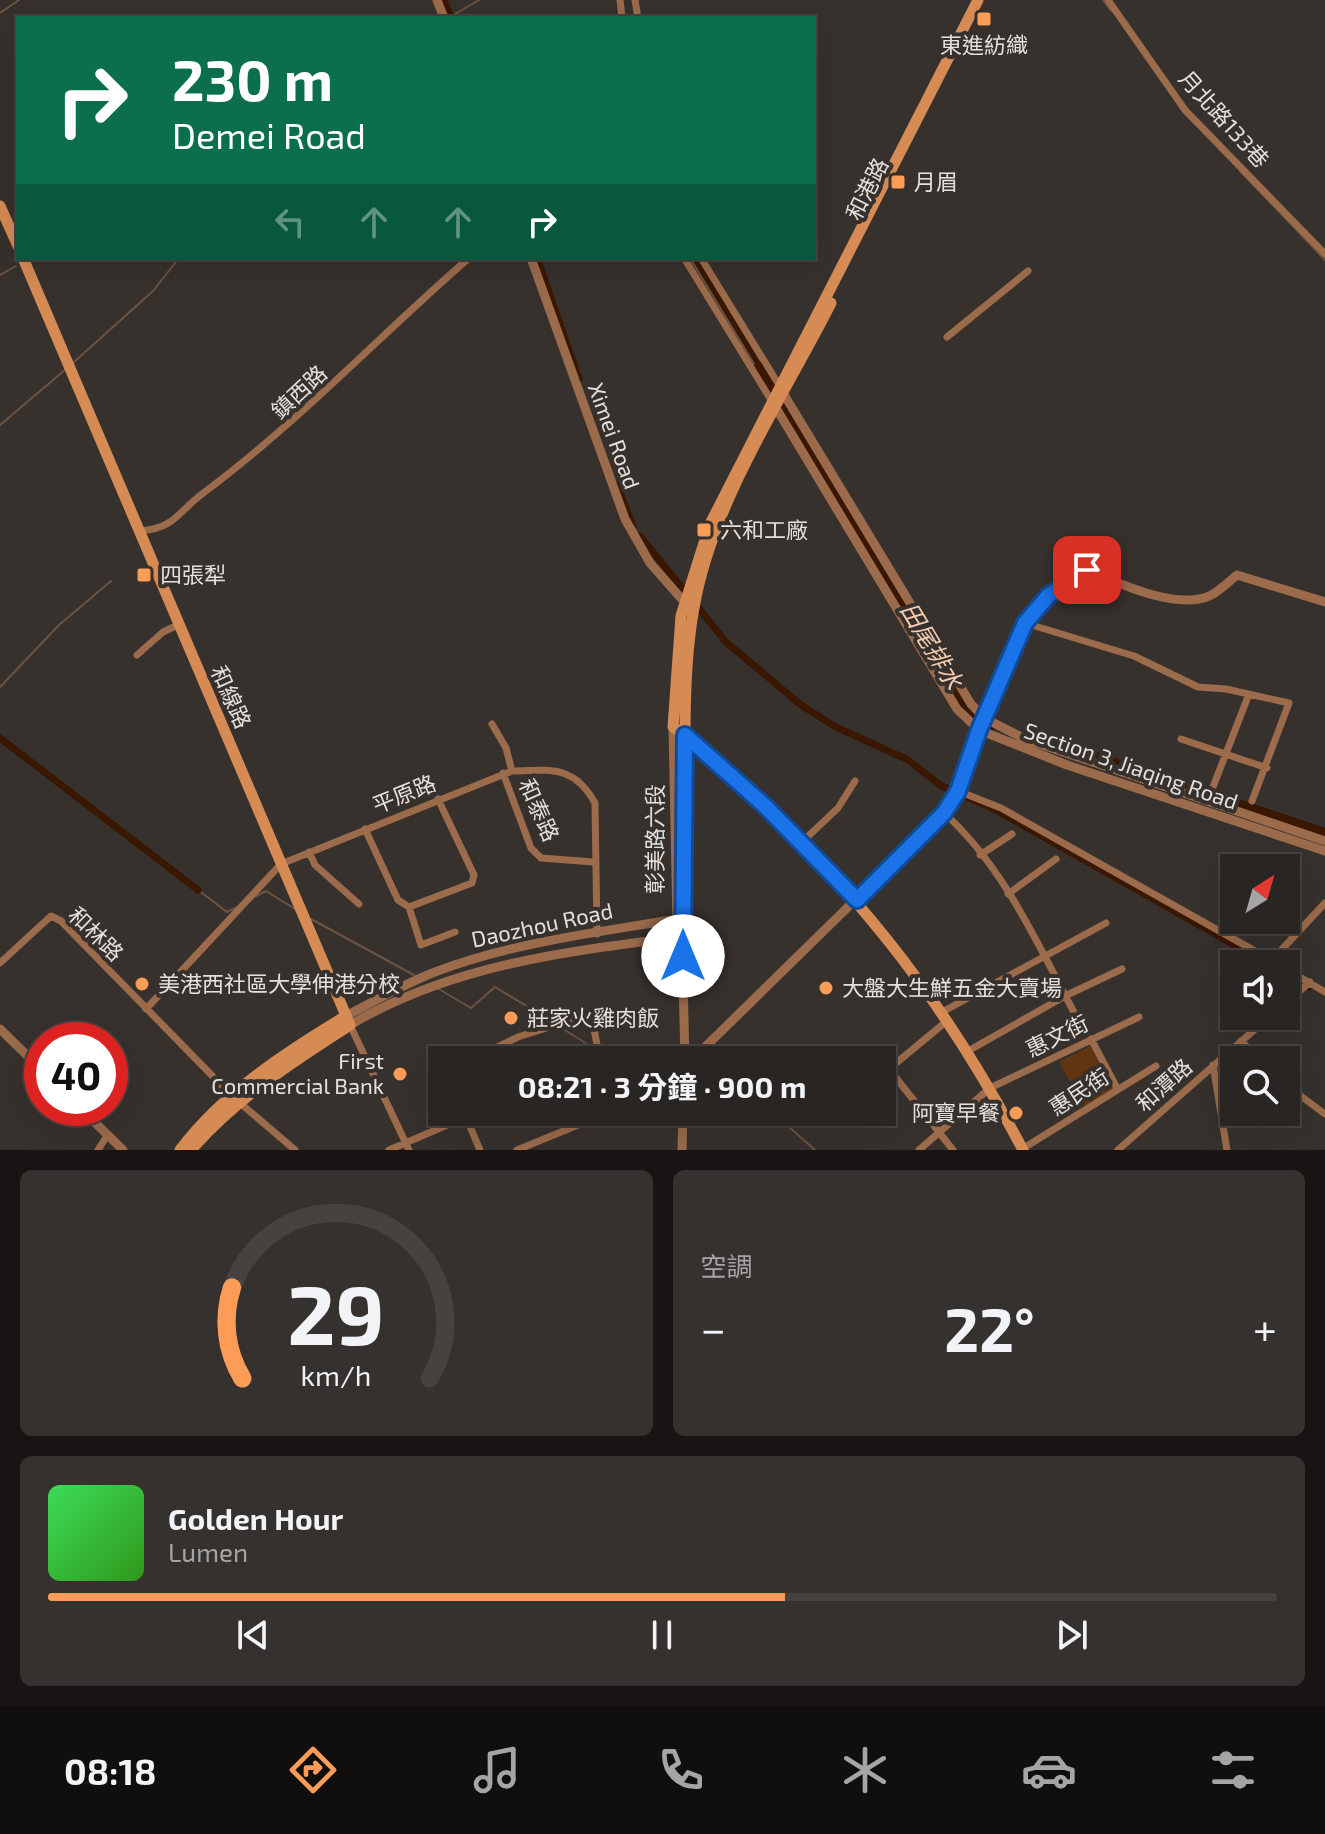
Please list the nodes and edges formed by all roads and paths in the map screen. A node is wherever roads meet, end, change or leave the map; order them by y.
1 (978, 0) edge
2 (985, 0) edge
3 (1108, 0) edge
4 (0, 206) edge
5 (16, 242) edge
6 (1325, 254) edge
7 (24, 260) edge
8 (467, 260) edge
9 (532, 260) edge
10 (685, 260) edge
11 (702, 260) edge
12 (1028, 271) dead end
13 (947, 337) dead end
14 (778, 396) junction
15 (141, 531) junction
16 (1325, 602) edge
17 (691, 603) junction
18 (1025, 623) junction
19 (178, 625) junction
20 (137, 655) dead end
21 (681, 672) junction
22 (1249, 694) junction
23 (492, 724) dead end
24 (981, 724) junction
25 (673, 727) junction
26 (685, 735) junction
27 (1181, 739) dead end
28 (1228, 753) junction
29 (1267, 768) junction
30 (512, 771) junction
31 (503, 773) junction
32 (855, 781) dead end
33 (1213, 787) dead end
34 (958, 791) junction
35 (438, 799) junction
36 (1252, 801) dead end
37 (944, 813) junction
38 (365, 829) junction
39 (1012, 834) dead end
40 (1325, 841) edge
41 (802, 842) junction
42 (1325, 851) edge
43 (309, 852) junction
44 (980, 855) junction
45 (1056, 859) dead end
46 (593, 862) junction
47 (281, 864) junction
48 (1008, 894) junction
49 (857, 900) junction
50 (1325, 903) edge
51 (359, 904) dead end
52 (409, 907) junction
53 (679, 919) junction
54 (1106, 923) dead end
55 (455, 932) dead end
56 (597, 934) junction
57 (682, 937) junction
58 (1254, 950) edge
59 (1285, 950) edge
60 (1045, 956) junction
61 (0, 963) edge
62 (1122, 969) dead end
63 (1300, 977) edge
64 (1310, 982) junction
65 (1300, 991) edge
66 (1325, 992) edge
67 (1065, 996) junction
68 (146, 1009) junction
69 (946, 1016) junction
70 (1139, 1017) dead end
71 (1077, 1018) dead end
72 (348, 1021) junction
73 (0, 1029) edge
74 (1254, 1030) edge
75 (1091, 1039) junction
76 (1241, 1041) junction
77 (499, 1046) edge
78 (597, 1046) edge
79 (685, 1046) edge
80 (706, 1046) edge
81 (1246, 1046) edge
82 (968, 1051) junction
83 (24, 1052) edge
84 (1213, 1065) junction
85 (1156, 1066) dead end
86 (990, 1088) junction
87 (1117, 1088) junction
88 (1300, 1095) edge
89 (236, 1099) junction
90 (1325, 1114) edge
91 (99, 1126) edge
92 (445, 1126) edge
93 (470, 1126) edge
94 (579, 1126) edge
95 (683, 1126) edge
96 (940, 1131) junction
97 (108, 1134) junction
98 (408, 1147) edge
99 (530, 1148) edge
100 (98, 1150) edge
101 (123, 1150) edge
102 (180, 1150) edge
103 (191, 1150) edge
104 (295, 1150) edge
105 (389, 1150) edge
106 (480, 1150) edge
107 (517, 1150) edge
108 (682, 1150) edge
109 (919, 1150) edge
110 (953, 1150) edge
111 (1022, 1150) edge
112 (1118, 1150) edge
113 (1227, 1150) edge

1 - 14 main road, 和港路
2 - 14 main road, 和港路
3 - 6 street, 月北路133巷
4 - 5 main road
7 - 15 main road, 和線路
8 - 15 street, 鎮西路
9 - 17 street, Ximei Road
10 - 14 street
11 - 14 street
12 - 13 street
14 - 17 main road, 和港路
14 - 24 street, Section 3, Jiaqing Road
14 - 24 street, Section 3, Jiaqing Road
15 - 19 main road, 和線路
16 - 18 street
17 - 21 main road, 彰美路六段
18 - 22 street
18 - 24 street
19 - 20 street
19 - 47 main road, 和線路
21 - 25 main road, 彰美路六段
21 - 26 main road, 彰美路六段
22 - 28 street
22 - 29 street
23 - 30 street
24 - 34 street
24 - 40 street, Section 3, Jiaqing Road
24 - 42 street, Section 3, Jiaqing Road
25 - 26 main road
25 - 53 street, 彰美路六段
26 - 41 main road
26 - 53 street, 彰美路六段
27 - 28 street
28 - 29 street
28 - 33 street
29 - 36 street
30 - 31 street, 平原路
30 - 46 street, 平原路
31 - 35 street, 平原路
31 - 46 street, 和泰路
32 - 41 street
34 - 37 street
34 - 58 street
35 - 38 street, 平原路
35 - 52 street
37 - 44 street
37 - 49 street
38 - 43 street, 平原路
38 - 52 street
39 - 44 street
41 - 49 main road
43 - 47 street, 平原路
43 - 51 street
44 - 48 street
45 - 48 street
46 - 56 street, 平原路
47 - 68 street, 平原路
47 - 72 main road, 和線路
48 - 60 street
49 - 69 main road
49 - 80 street
50 - 59 street
52 - 55 street
53 - 56 street, Daozhou Road
53 - 57 street, 彰美路六段
54 - 60 street
56 - 72 street, Daozhou Road
57 - 72 street, Daozhou Road
57 - 79 street, 彰美路六段
60 - 67 street
60 - 69 street
61 - 68 street, 和林路
62 - 67 street
63 - 64 street
64 - 65 street
64 - 66 street
67 - 71 street
67 - 82 street
68 - 89 street, 和林路
69 - 82 main road
69 - 96 street
70 - 75 street, 惠文街
72 - 89 main road, Daozhou Road
72 - 98 street, 和線路
73 - 83 street
74 - 76 street, 和潭路
75 - 86 street, 惠文街
75 - 87 street
76 - 81 street
76 - 84 street, 和潭路
77 - 78 street
82 - 86 main road
84 - 112 street, 和潭路
84 - 113 street
85 - 87 street, 惠民街
86 - 96 street, 惠文街
86 - 111 main road
87 - 111 street, 惠民街
88 - 90 street
89 - 102 main road, Daozhou Road
89 - 103 main road, Daozhou Road
89 - 104 street, 和林路
91 - 97 street
92 - 98 street
93 - 106 street
94 - 99 street
95 - 108 street
96 - 109 street, 惠文街
96 - 110 street
97 - 100 street
97 - 101 street
98 - 105 street
99 - 107 street

